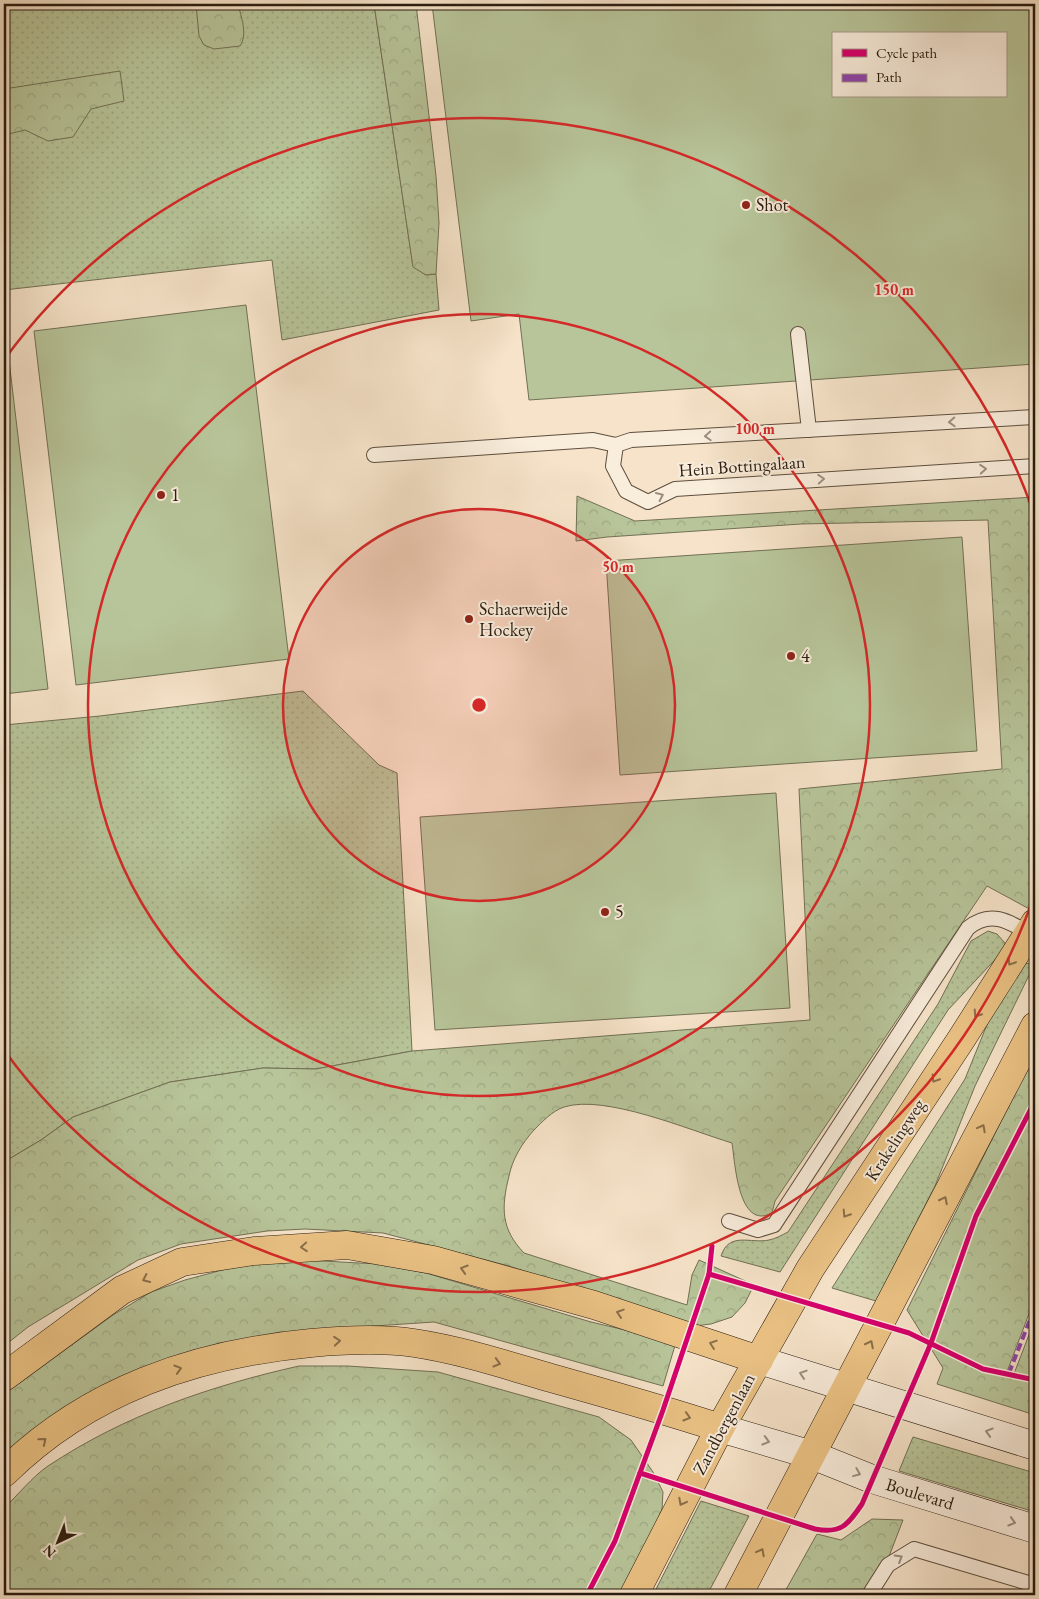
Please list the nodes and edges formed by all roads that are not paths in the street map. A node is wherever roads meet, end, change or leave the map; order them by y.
1 (798, 334) dead end
2 (1035, 417) edge
3 (809, 430) junction
4 (616, 445) junction
5 (374, 455) dead end
6 (1035, 466) edge
7 (1033, 931) edge
8 (1035, 1026) edge
9 (730, 1221) dead end
10 (759, 1360) junction
11 (4, 1377) edge
12 (847, 1388) junction
13 (720, 1428) junction
14 (1035, 1446) edge
15 (812, 1455) junction
16 (4, 1473) edge
17 (1035, 1530) edge
18 (1035, 1585) edge
19 (634, 1595) edge
20 (738, 1595) edge
21 (869, 1595) edge

1 - 3 lane
2 -> 3 lane, Hein Bottingalaan
3 -> 4 lane, Hein Bottingalaan
4 - 5 lane
4 -> 6 lane, Hein Bottingalaan
7 - 9 lane
7 -> 10 main road, Krakelingweg
12 -> 8 main road
10 -> 11 main road
12 -> 10 main road
10 - 13 main road, Zandbergenlaan
14 -> 12 main road
12 - 15 main road
13 -> 15 main road, Boulevard
16 -> 13 main road
13 -> 19 main road, Zandbergenlaan
15 -> 17 main road, Boulevard
20 -> 15 main road
21 -> 18 lane

